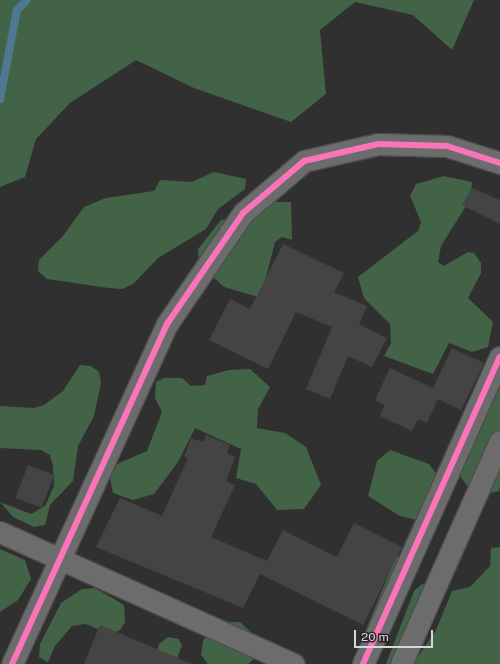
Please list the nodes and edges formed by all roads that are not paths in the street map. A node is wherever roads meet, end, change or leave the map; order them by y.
1 (500, 163) edge
2 (500, 357) edge
3 (500, 441) edge
4 (0, 532) edge
5 (59, 558) junction
6 (12, 664) edge
7 (294, 664) edge
8 (364, 664) edge
9 (401, 664) edge

1 - 5 street
2 - 8 street
3 - 9 street
4 - 5 street
5 - 6 street
5 - 7 street

